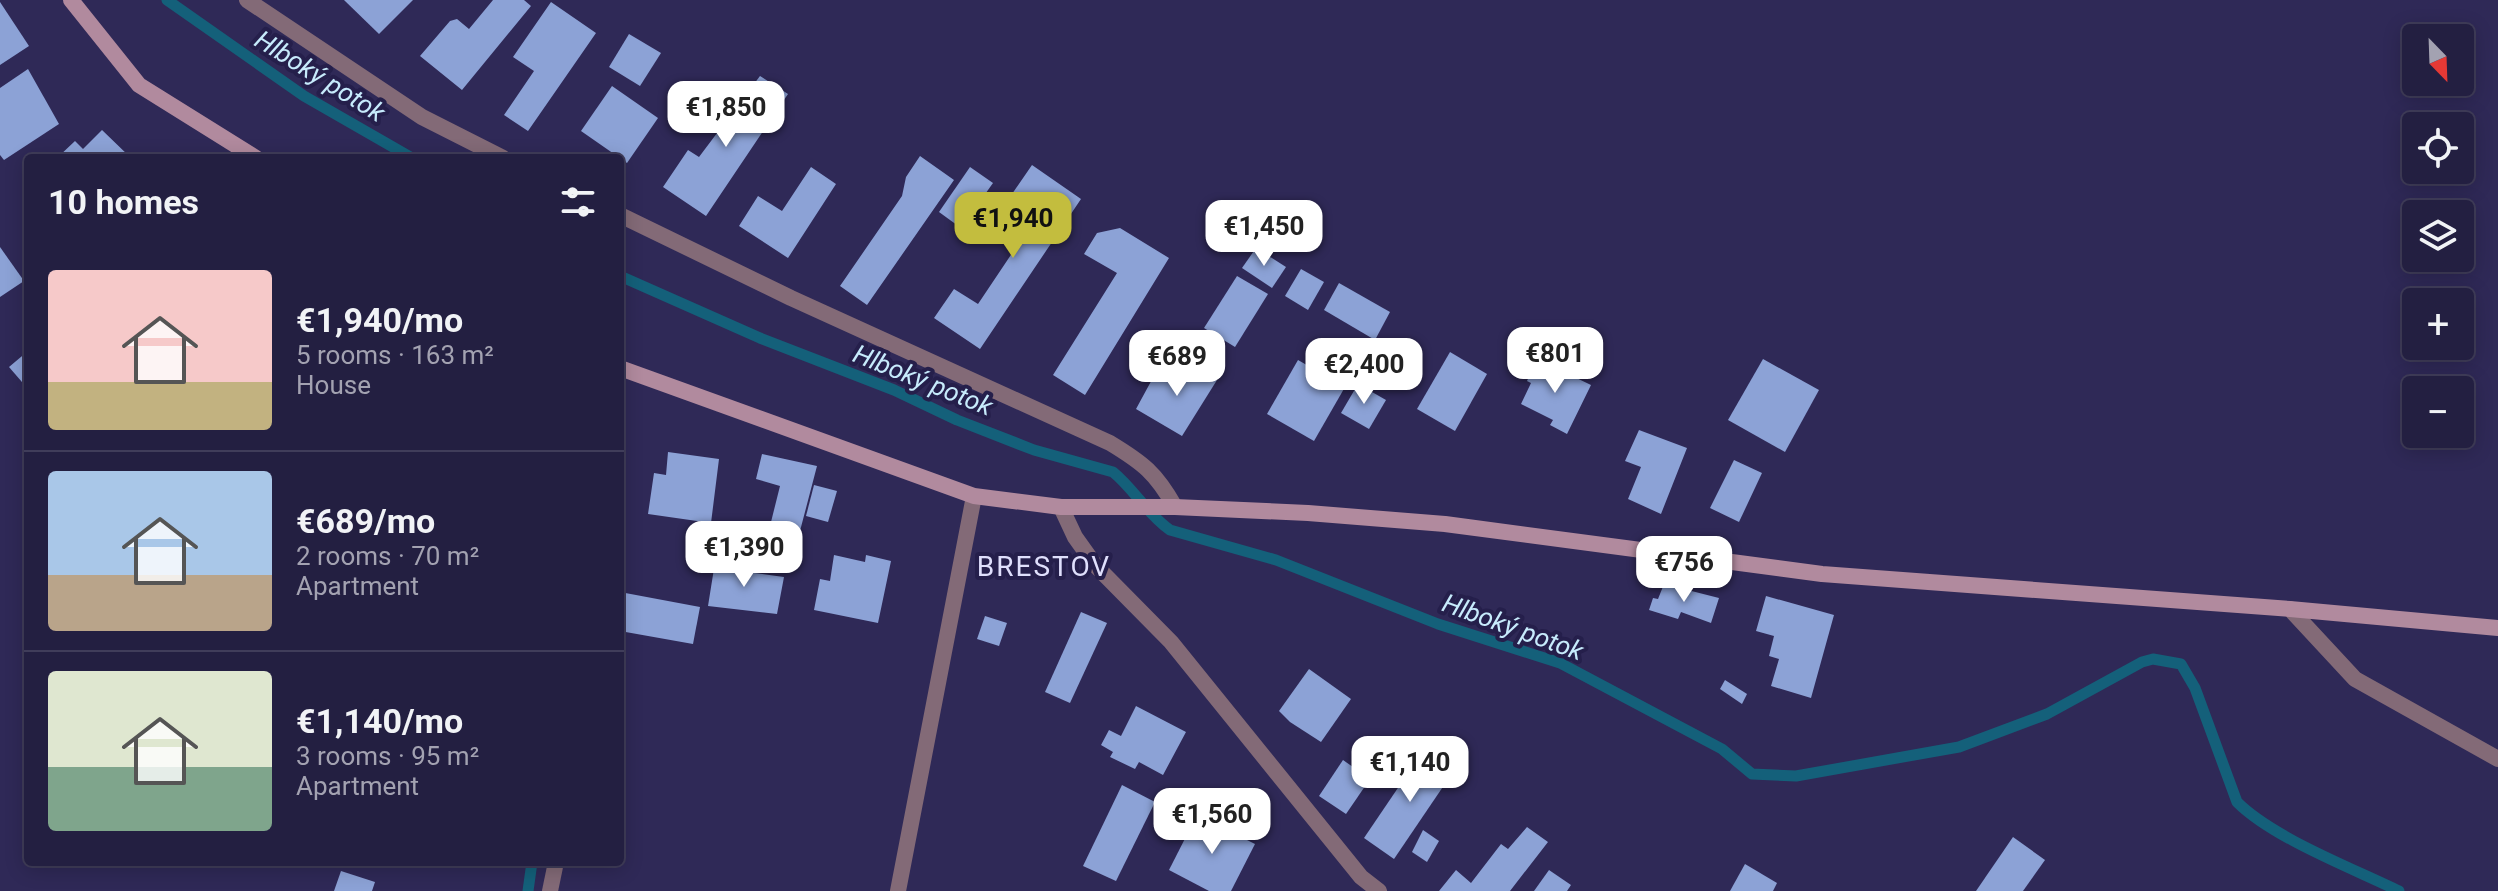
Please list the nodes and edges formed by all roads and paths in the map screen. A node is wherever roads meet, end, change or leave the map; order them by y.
1 (71, 0) edge
2 (247, 0) edge
3 (250, 154) edge
4 (495, 154) edge
5 (624, 217) edge
6 (624, 369) edge
7 (974, 496) junction
8 (1067, 507) junction
9 (1175, 507) junction
10 (2290, 609) junction
11 (2498, 628) edge
12 (2498, 759) edge
13 (555, 866) edge
14 (550, 891) edge
15 (898, 891) edge
16 (1379, 891) edge

1 - 3 street
2 - 4 street
5 - 9 street
6 - 7 street
7 - 8 street
7 - 15 street
8 - 9 street
8 - 16 street
9 - 10 street
10 - 11 street
10 - 12 street
13 - 14 street

